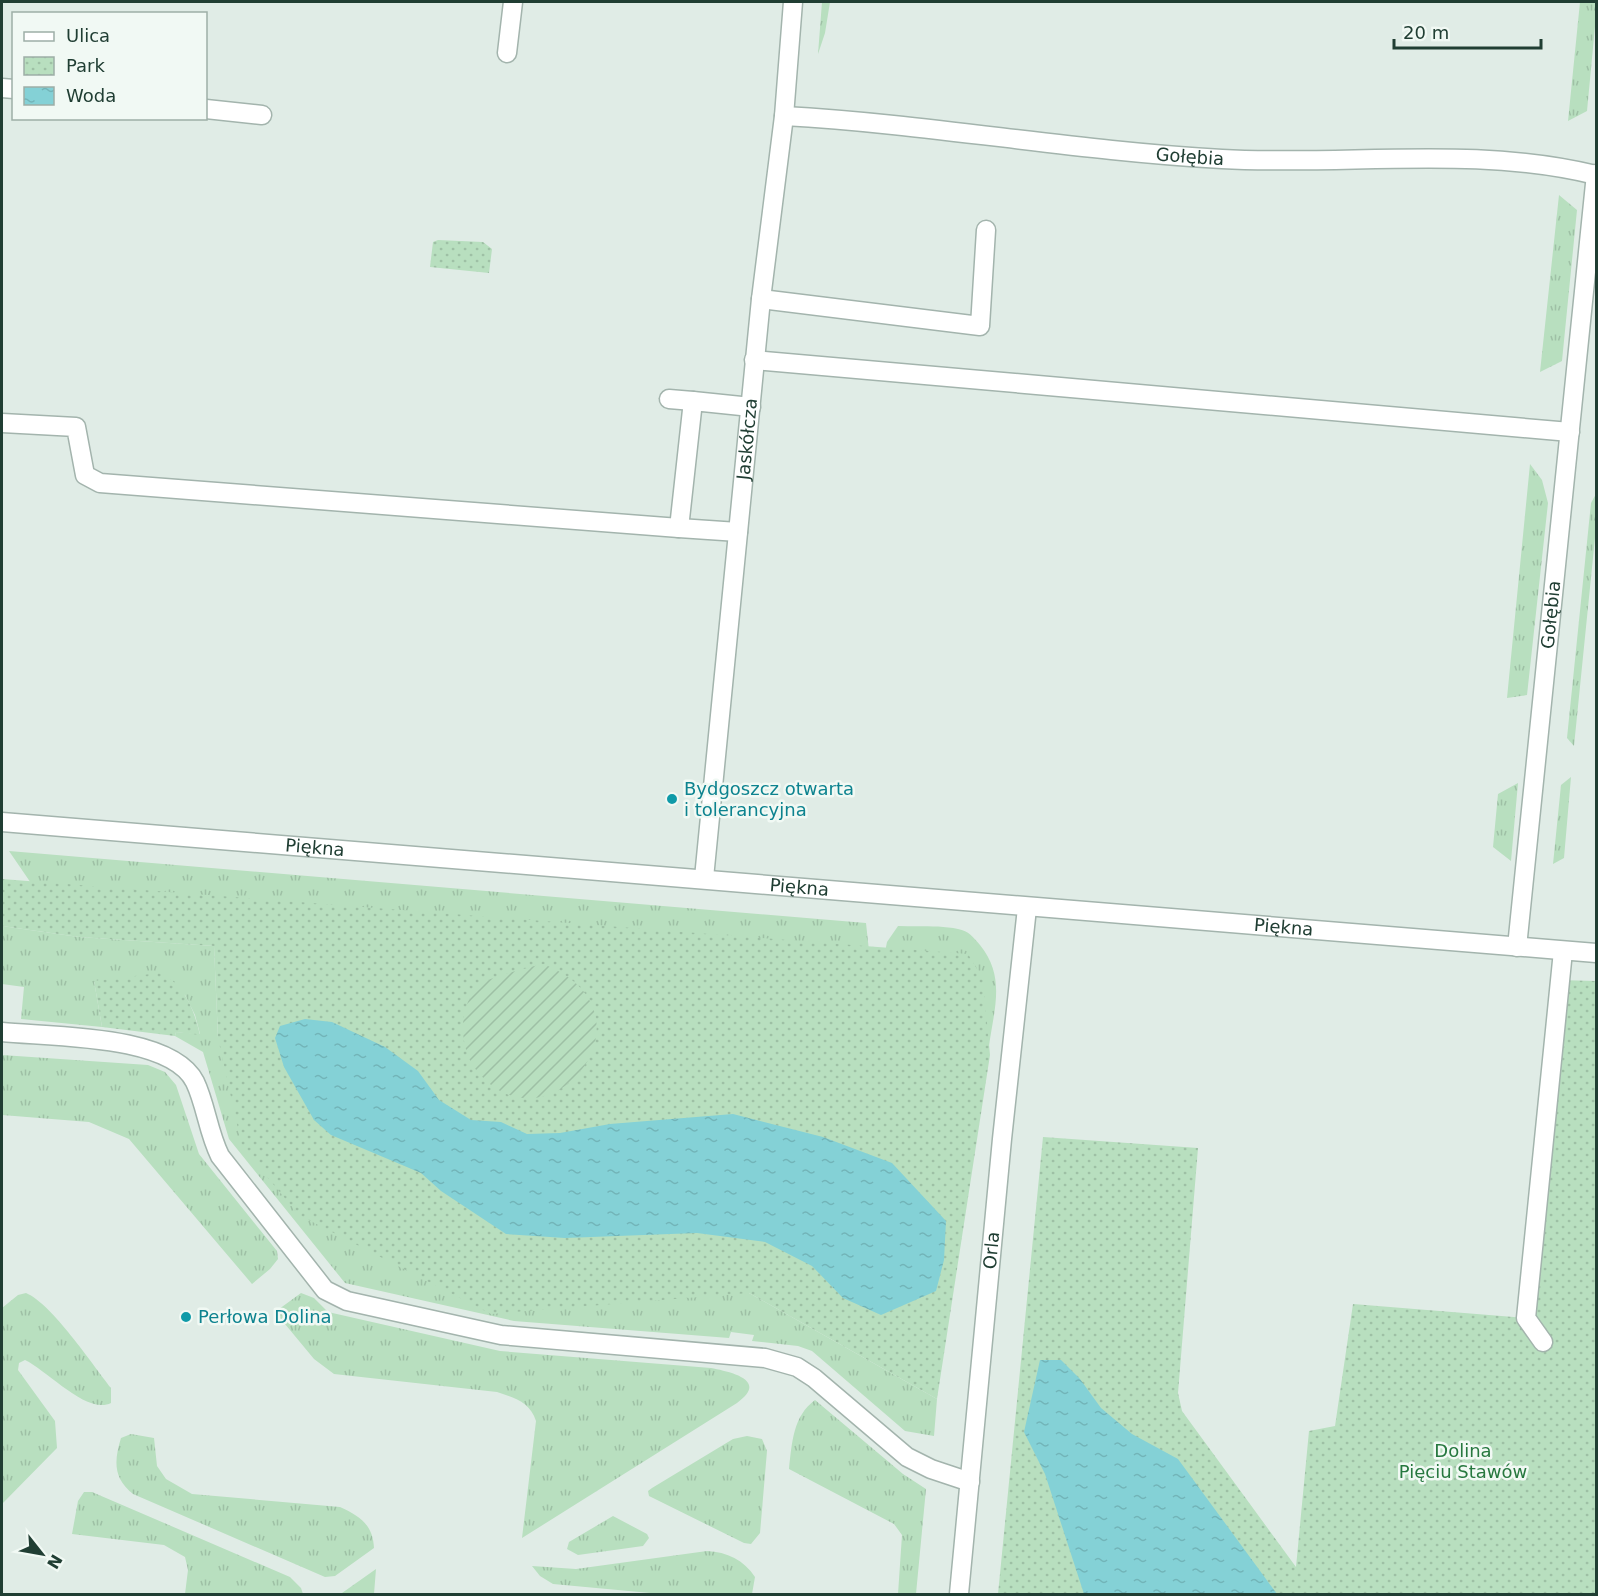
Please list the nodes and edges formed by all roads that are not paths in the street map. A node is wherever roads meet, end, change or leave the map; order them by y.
1 (513, 2) edge
2 (793, 2) edge
3 (507, 53) dead end
4 (207, 109) edge
5 (262, 115) dead end
6 (784, 116) junction
7 (1596, 175) edge
8 (986, 230) dead end
9 (1592, 281) edge
10 (760, 299) junction
11 (754, 360) junction
12 (669, 399) dead end
13 (693, 401) junction
14 (750, 407) junction
15 (2, 423) edge
16 (1570, 432) junction
17 (679, 528) junction
18 (738, 532) junction
19 (2, 822) edge
20 (704, 878) junction
21 (1027, 908) junction
22 (1517, 947) junction
23 (1563, 951) junction
24 (1596, 953) edge
25 (2, 1032) edge
26 (1543, 1342) dead end
27 (970, 1482) junction
28 (959, 1594) edge

1 - 3 street
2 - 6 street, Jaskółcza
4 - 5 street
6 - 7 street, Gołębia
6 - 10 street, Jaskółcza
7 - 9 street, Gołębia
8 - 10 street
9 - 16 street, Gołębia
10 - 11 street, Jaskółcza
11 - 14 street, Jaskółcza
11 - 16 street
12 - 13 street
13 - 14 street
13 - 17 street
14 - 18 street, Jaskółcza
15 - 17 street
16 - 22 street, Gołębia
17 - 18 street
18 - 20 street, Jaskółcza
19 - 20 street, Piękna
20 - 21 street, Piękna
21 - 22 street, Piękna
21 - 27 street, Orla
22 - 23 street, Piękna
23 - 24 street, Piękna
23 - 26 street
25 - 27 street
27 - 28 street, Orla

